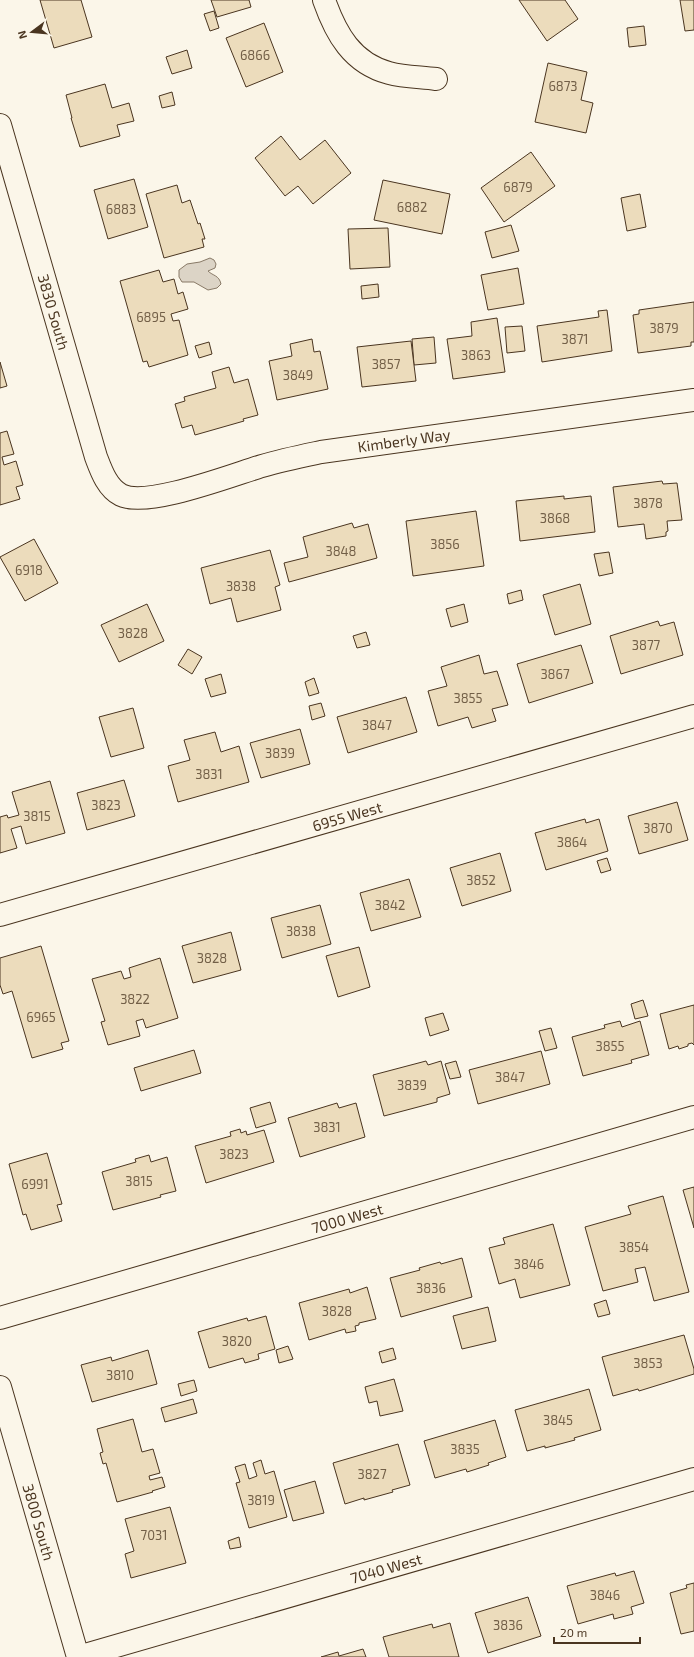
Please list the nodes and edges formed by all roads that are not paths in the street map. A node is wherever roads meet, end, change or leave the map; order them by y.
1 (324, 0) edge
2 (436, 79) dead end
3 (0, 124) edge
4 (694, 400) edge
5 (120, 494) joint
6 (694, 716) edge
7 (0, 915) edge
8 (694, 1117) edge
9 (0, 1318) edge
10 (0, 1387) edge
11 (694, 1479) edge
12 (78, 1657) edge

1 - 2 street
3 - 5 street, 3830 South
4 - 5 street, Kimberly Way
6 - 7 street, 6955 West
8 - 9 street, 7000 West
10 - 12 street, 3800 South
11 - 12 street, 7040 West

